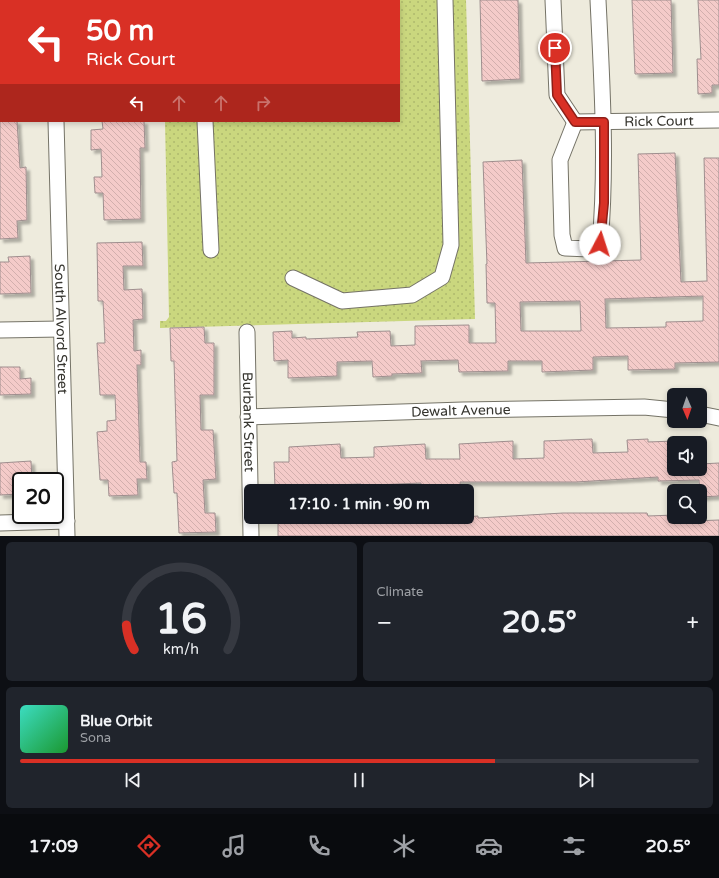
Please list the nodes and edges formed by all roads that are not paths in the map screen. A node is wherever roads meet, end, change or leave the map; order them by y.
1 (445, 0) edge
2 (553, 0) edge
3 (598, 0) edge
4 (719, 120) edge
5 (56, 122) edge
6 (205, 122) edge
7 (575, 122) junction
8 (604, 122) junction
9 (211, 250) dead end
10 (293, 278) dead end
11 (61, 329) junction
12 (0, 330) edge
13 (247, 332) dead end
14 (667, 409) edge
15 (707, 415) edge
16 (248, 417) junction
17 (719, 418) edge
18 (0, 523) edge
19 (67, 529) edge
20 (252, 536) edge

1 - 10 street
2 - 7 street
3 - 8 street
4 - 8 street, Rick Court
5 - 11 street, South Alvord Street
6 - 9 street
7 - 8 street, Rick Court
7 - 8 street
11 - 12 street
11 - 19 street, South Alvord Street
13 - 16 street, Burbank Street
14 - 16 street, Dewalt Avenue
15 - 17 street
16 - 20 street, Burbank Street
18 - 19 street

